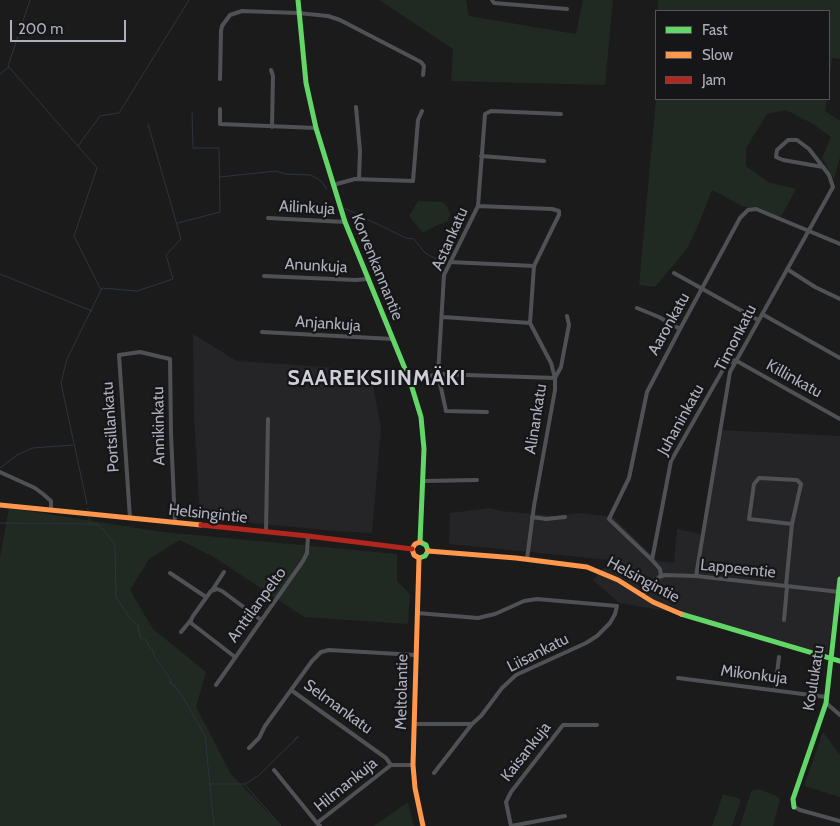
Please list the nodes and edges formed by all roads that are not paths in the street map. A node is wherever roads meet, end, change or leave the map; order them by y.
1 (298, 0) edge
2 (492, 0) edge
3 (567, 9) dead end
4 (298, 13) junction
5 (271, 70) dead end
6 (424, 75) dead end
7 (220, 78) dead end
8 (356, 107) dead end
9 (220, 109) dead end
10 (422, 111) dead end
11 (562, 114) dead end
12 (272, 127) junction
13 (316, 128) junction
14 (481, 156) junction
15 (544, 161) dead end
16 (822, 167) junction
17 (359, 179) junction
18 (333, 185) junction
19 (833, 187) junction
20 (840, 188) edge
21 (478, 206) junction
22 (268, 218) dead end
23 (345, 222) junction
24 (808, 231) junction
25 (840, 244) edge
26 (450, 262) junction
27 (534, 266) junction
28 (787, 269) junction
29 (674, 273) dead end
30 (264, 276) dead end
31 (367, 279) junction
32 (703, 288) junction
33 (840, 299) edge
34 (637, 308) dead end
35 (762, 314) junction
36 (567, 316) dead end
37 (443, 317) junction
38 (758, 320) junction
39 (530, 323) junction
40 (680, 329) junction
41 (262, 332) dead end
42 (393, 339) junction
43 (140, 352) joint
44 (840, 358) edge
45 (735, 360) junction
46 (438, 374) junction
47 (555, 378) junction
48 (410, 381) junction
49 (487, 412) dead end
50 (268, 419) dead end
51 (840, 419) edge
52 (0, 472) edge
53 (424, 480) junction
54 (477, 480) dead end
55 (0, 505) edge
56 (51, 510) junction
57 (532, 517) junction
58 (130, 518) junction
59 (565, 518) dead end
60 (175, 523) junction
61 (792, 524) junction
62 (266, 532) junction
63 (308, 536) junction
64 (420, 542) junction
65 (412, 549) junction
66 (428, 551) junction
67 (419, 558) junction
68 (527, 559) junction
69 (652, 560) junction
70 (224, 572) dead end
71 (170, 573) dead end
72 (661, 575) junction
73 (696, 576) junction
74 (840, 579) edge
75 (786, 586) junction
76 (213, 589) junction
77 (839, 592) edge
78 (642, 595) junction
79 (206, 597) junction
80 (417, 613) junction
81 (190, 620) junction
82 (261, 620) junction
83 (784, 620) dead end
84 (181, 632) dead end
85 (416, 655) junction
86 (235, 657) junction
87 (779, 657) dead end
88 (831, 658) junction
89 (840, 661) edge
90 (678, 678) dead end
91 (216, 684) dead end
92 (292, 690) junction
93 (775, 690) junction
94 (826, 700) junction
95 (840, 715) edge
96 (414, 724) junction
97 (472, 724) junction
98 (597, 725) dead end
99 (248, 748) dead end
100 (391, 765) junction
101 (413, 765) junction
102 (274, 770) dead end
103 (434, 773) dead end
104 (794, 807) joint
105 (565, 816) dead end
106 (840, 821) edge
107 (319, 824) edge
108 (423, 826) edge
109 (511, 826) edge

1 - 4 main road, Korvenkannantie
2 - 3 street
4 - 6 street
4 - 7 street
4 - 13 main road, Korvenkannantie
5 - 12 street
8 - 17 street
9 - 12 street
10 - 17 street
11 - 14 street, Astankatu
12 - 13 street
13 - 18 main road, Korvenkannantie
14 - 15 street
14 - 21 street, Astankatu
16 - 16 street
16 - 19 street
17 - 18 street
18 - 23 main road, Korvenkannantie
19 - 20 street
19 - 24 street, Timonkatu
21 - 26 street, Astankatu
21 - 27 street
22 - 23 street, Ailinkuja
23 - 31 main road, Korvenkannantie
24 - 25 street
24 - 28 street, Timonkatu
24 - 32 street, Aaronkatu
26 - 27 street
26 - 37 street, Astankatu
27 - 39 street
28 - 33 street
28 - 35 street, Timonkatu
29 - 32 street
30 - 31 street, Anunkuja
31 - 42 main road, Korvenkannantie
32 - 38 street
32 - 40 street, Aaronkatu
34 - 40 street
35 - 38 street, Timonkatu
35 - 44 street
36 - 47 street
37 - 39 street
37 - 46 street, Astankatu
38 - 45 street, Timonkatu
39 - 47 street, Alinankatu
40 - 69 street, Aaronkatu
41 - 42 street, Anjankuja
42 - 48 main road, Korvenkannantie
43 - 58 street, Portsillankatu
43 - 60 street, Annikinkatu
45 - 51 street, Killinkatu
45 - 69 street, Juhaninkatu
45 - 73 street, Timonkatu
46 - 47 street
46 - 48 street
46 - 49 street, Astankatu
47 - 57 street, Alinankatu
48 - 53 main road, Korvenkannantie
50 - 62 street
52 - 56 street
53 - 54 street
53 - 64 main road, Korvenkannantie
55 - 56 main road, Helsingintie
56 - 58 main road, Helsingintie
57 - 59 street
57 - 68 street, Alinankatu
58 - 60 main road, Helsingintie
60 - 62 main road, Helsingintie
61 - 61 street
61 - 75 street
62 - 63 main road, Helsingintie
63 - 65 main road, Helsingintie
63 - 82 street, Anttilanpelto
64 - 65 main road
64 - 66 main road
65 - 67 main road
66 - 67 main road
66 - 68 main road, Helsingintie
67 - 80 main road, Meltolantie
68 - 78 main road, Helsingintie
69 - 72 street
70 - 76 street
71 - 79 street
72 - 73 street, Lappeentie
72 - 78 street
73 - 75 street, Lappeentie
74 - 77 main road, Koulukatu
75 - 77 street, Lappeentie
75 - 83 street
76 - 79 street
76 - 82 street
77 - 88 main road, Koulukatu
78 - 88 main road, Helsingintie
79 - 81 street
80 - 85 main road, Meltolantie
80 - 97 street, Liisankatu
81 - 84 street
81 - 86 street
82 - 86 street, Anttilanpelto
85 - 92 street, Selmankatu
85 - 96 main road, Meltolantie
86 - 91 street, Anttilanpelto
87 - 93 street
88 - 89 main road, Helsingintie
88 - 94 main road, Koulukatu
90 - 93 street, Mikonkuja
92 - 99 street
92 - 100 street, Selmankatu
93 - 94 street, Mikonkuja
94 - 95 street
94 - 104 main road, Koulukatu
96 - 97 street
96 - 101 main road, Meltolantie
97 - 103 street, Liisankatu
98 - 109 street, Kaisankuja
100 - 101 street
100 - 107 street, Hilmankuja
101 - 108 main road, Meltolantie
102 - 107 street
104 - 106 street
105 - 109 street

